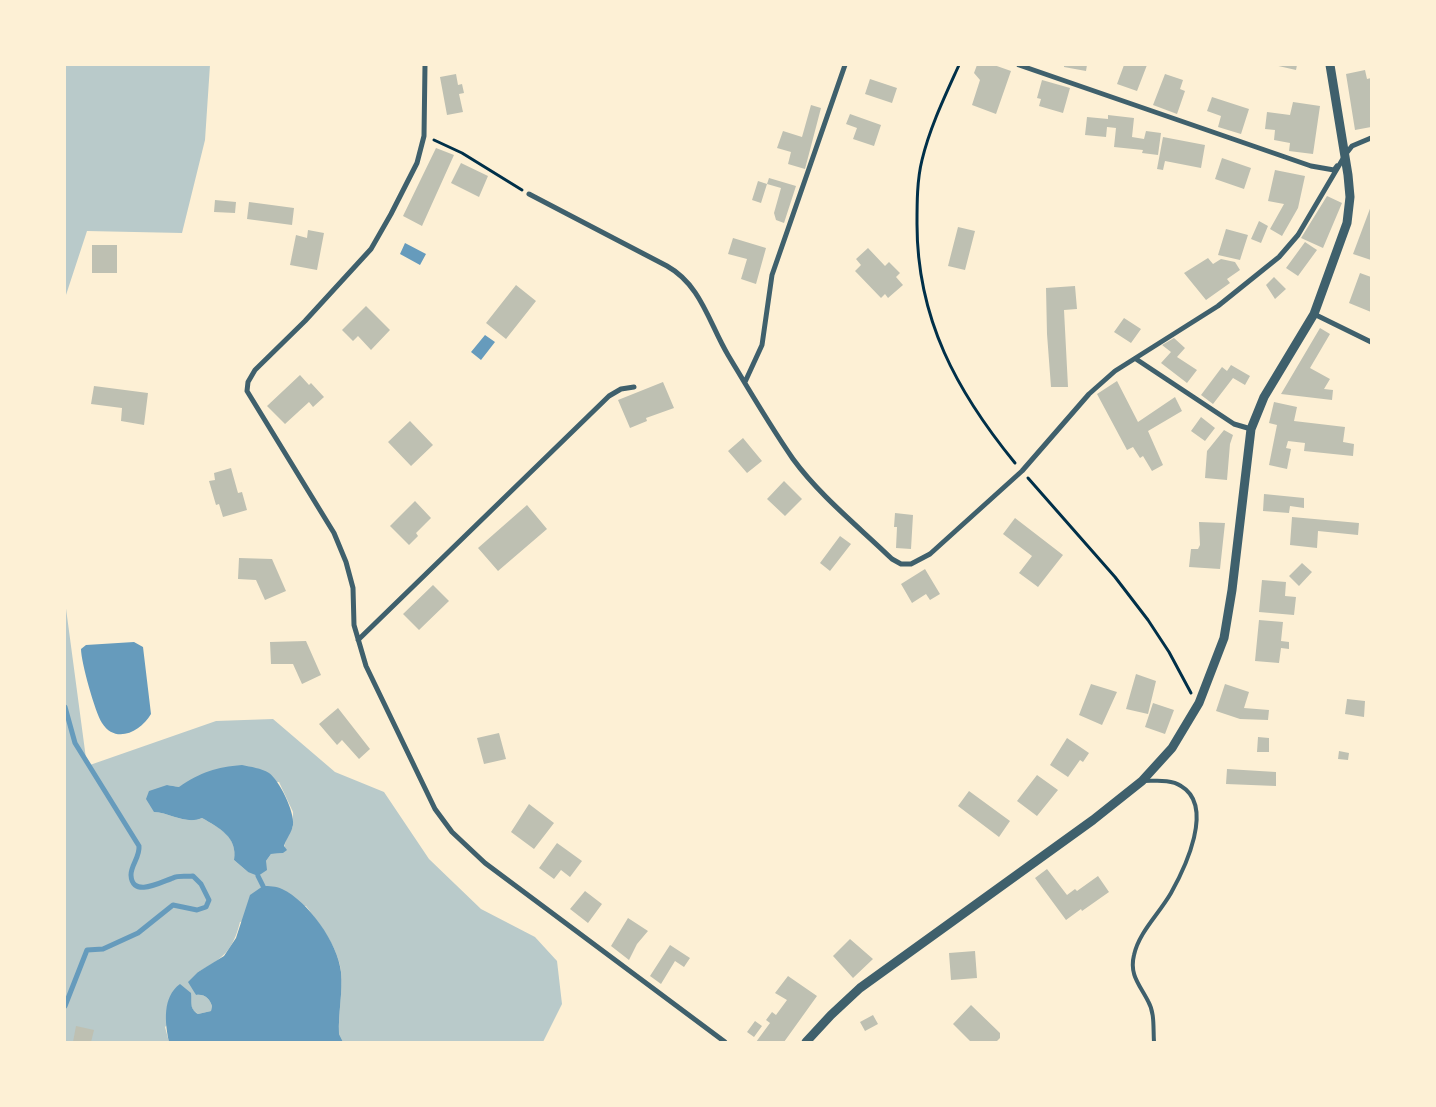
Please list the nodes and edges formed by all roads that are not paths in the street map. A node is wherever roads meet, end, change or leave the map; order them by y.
1 (425, 65) edge
2 (846, 65) edge
3 (1019, 65) edge
4 (1330, 65) edge
5 (1371, 138) edge
6 (1345, 156) junction
7 (529, 194) road end
8 (1314, 314) junction
9 (1371, 342) edge
10 (1136, 359) junction
11 (745, 382) junction
12 (634, 387) dead end
13 (1251, 429) junction
14 (358, 640) junction
15 (1142, 781) junction
16 (725, 1042) edge
17 (806, 1042) edge
18 (1154, 1042) edge

1 - 14 street
2 - 11 street
3 - 6 street
4 - 6 street
5 - 6 street
6 - 8 street
6 - 10 street
7 - 11 street
8 - 9 street
8 - 13 street
10 - 11 street
10 - 13 street
12 - 14 street
13 - 15 street
14 - 16 street
15 - 17 street
15 - 18 lane

